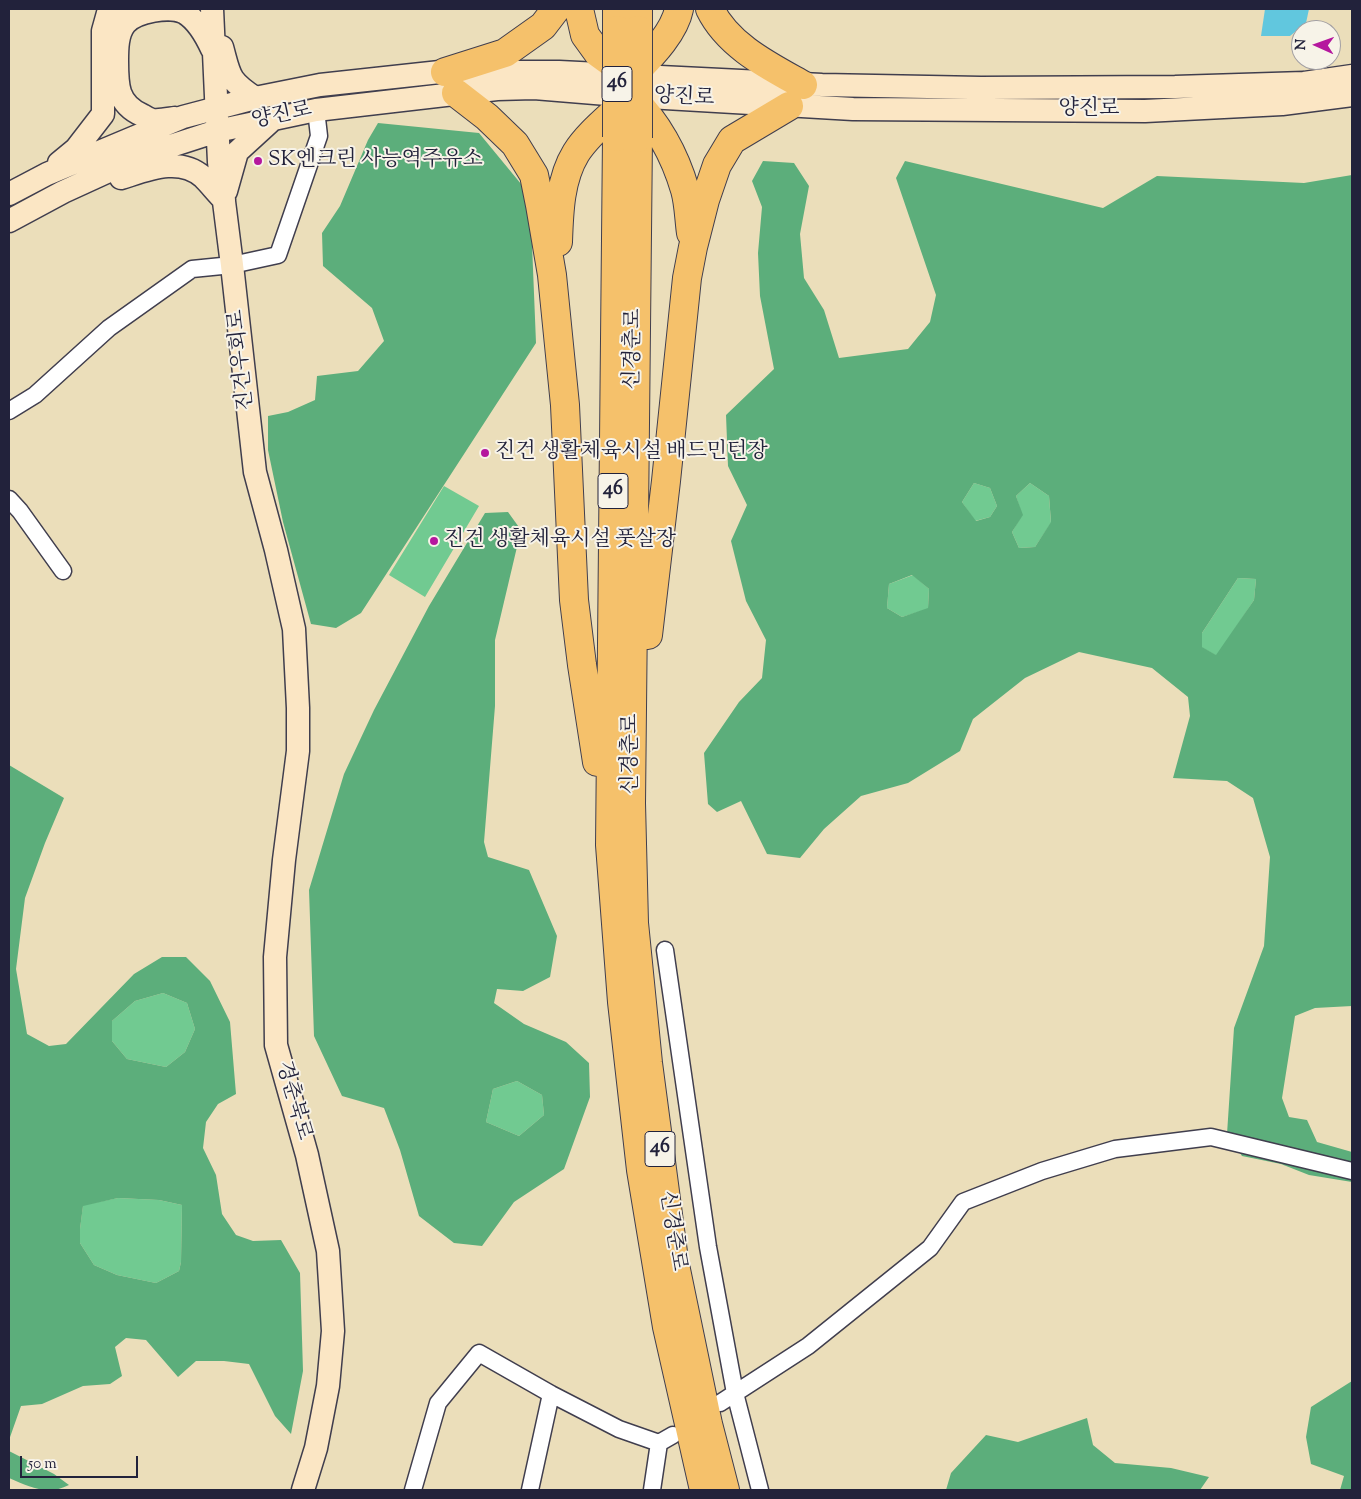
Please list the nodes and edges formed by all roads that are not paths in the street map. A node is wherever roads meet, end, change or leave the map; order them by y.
1 (115, 9) edge
2 (212, 9) edge
3 (556, 9) edge
4 (579, 9) edge
5 (679, 9) edge
6 (710, 9) edge
7 (627, 20) edge
8 (214, 52) junction
9 (1352, 76) edge
10 (451, 83) junction
11 (631, 86) junction
12 (796, 95) junction
13 (1352, 95) edge
14 (255, 98) junction
15 (216, 108) junction
16 (316, 110) junction
17 (183, 118) junction
18 (273, 119) junction
19 (217, 131) junction
20 (627, 138) junction
21 (47, 174) junction
22 (83, 183) junction
23 (9, 194) edge
24 (224, 200) junction
25 (9, 221) edge
26 (693, 247) junction
27 (232, 265) junction
28 (557, 323) junction
29 (9, 411) edge
30 (10, 503) edge
31 (63, 570) dead end
32 (298, 708) joint
33 (631, 803) junction
34 (610, 844) junction
35 (664, 950) dead end
36 (1352, 1171) edge
37 (735, 1393) junction
38 (551, 1394) junction
39 (720, 1403) dead end
40 (303, 1490) edge
41 (414, 1490) edge
42 (530, 1490) edge
43 (652, 1490) edge
44 (704, 1490) edge
45 (726, 1490) edge
46 (760, 1490) edge

1 - 21 main road
2 - 8 main road, 진건우회로
2 - 14 main road
3 - 10 highway
4 - 11 highway
5 - 11 highway
6 - 12 highway
7 - 20 highway, 신경춘로 / 46, bridge
8 - 15 main road, 진건우회로
8 - 17 main road
9 - 12 main road, 양진로
10 - 11 main road, 양진로
10 - 14 main road, 양진로
10 - 16 main road, 양진로
10 - 28 highway
11 - 12 main road, 양진로
11 - 26 highway
11 - 28 highway
12 - 13 main road, 양진로
12 - 26 highway
14 - 15 main road, 양진로
15 - 17 main road, 양진로
15 - 19 main road, 진건우회로
16 - 18 main road, 양진로
16 - 27 street
17 - 21 main road, 양진로
18 - 19 main road, 양진로
18 - 24 main road
19 - 22 main road, 양진로
19 - 24 main road, 진건우회로
20 - 33 highway, 신경춘로 / 46
20 - 34 highway, 신경춘로 / 46
21 - 23 main road, 양진로
22 - 24 main road
22 - 25 main road, 양진로
24 - 27 main road, 진건우회로
26 - 33 highway
27 - 29 street
27 - 32 main road, 진건우회로
28 - 34 highway
30 - 31 street
32 - 40 main road, 경춘북로
33 - 45 highway, 신경춘로 / 46
34 - 44 highway, 신경춘로 / 46
35 - 37 street
36 - 37 street
37 - 39 street
37 - 46 street
38 - 41 street
38 - 42 street
38 - 43 street

